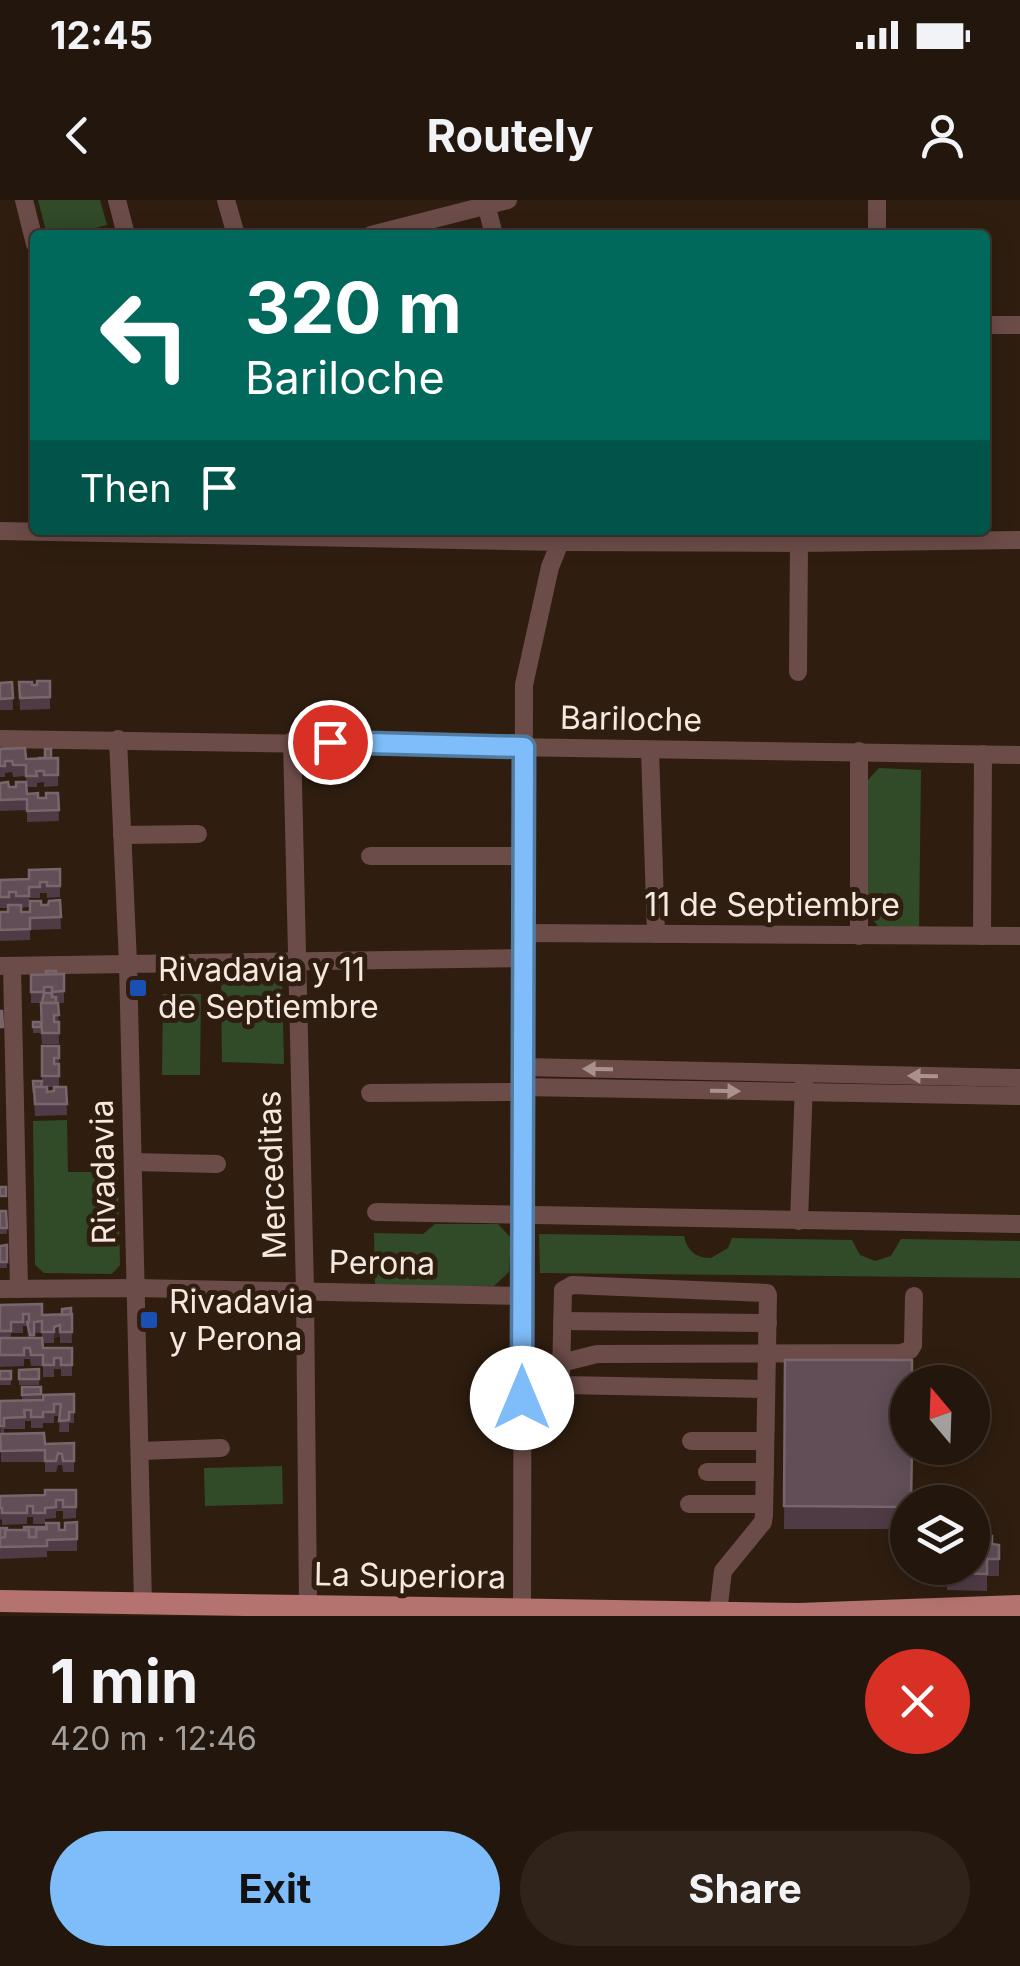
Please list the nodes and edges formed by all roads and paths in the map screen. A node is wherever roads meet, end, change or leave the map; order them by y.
1 (24, 200) edge
2 (117, 200) edge
3 (226, 200) edge
4 (508, 200) edge
5 (877, 200) edge
6 (486, 203) edge
7 (32, 230) edge
8 (121, 230) edge
9 (235, 230) edge
10 (389, 230) edge
11 (493, 230) edge
12 (877, 230) edge
13 (990, 324) edge
14 (1020, 325) edge
15 (0, 530) edge
16 (30, 530) edge
17 (435, 535) edge
18 (563, 536) edge
19 (1020, 540) edge
20 (799, 544) junction
21 (798, 672) dead end
22 (0, 739) edge
23 (118, 739) junction
24 (292, 742) junction
25 (524, 747) junction
26 (650, 750) junction
27 (858, 751) junction
28 (983, 754) junction
29 (1020, 756) edge
30 (122, 834) junction
31 (198, 834) dead end
32 (370, 856) dead end
33 (524, 856) junction
34 (524, 934) junction
35 (656, 934) junction
36 (859, 936) junction
37 (982, 936) junction
38 (1020, 936) edge
39 (524, 958) junction
40 (296, 960) junction
41 (128, 963) junction
42 (6, 966) edge
43 (1020, 1078) edge
44 (522, 1082) junction
45 (804, 1083) junction
46 (370, 1093) dead end
47 (1020, 1096) edge
48 (133, 1162) junction
49 (217, 1164) dead end
50 (376, 1212) dead end
51 (522, 1214) junction
52 (799, 1221) junction
53 (1020, 1224) edge
54 (136, 1288) junction
55 (10, 1289) edge
56 (305, 1291) junction
57 (522, 1296) junction
58 (914, 1296) dead end
59 (562, 1321) junction
60 (768, 1323) junction
61 (767, 1354) junction
62 (561, 1363) junction
63 (522, 1364) junction
64 (766, 1389) junction
65 (691, 1441) dead end
66 (765, 1441) junction
67 (222, 1448) dead end
68 (142, 1451) junction
69 (707, 1472) dead end
70 (764, 1472) junction
71 (689, 1504) dead end
72 (764, 1504) junction
73 (0, 1601) edge
74 (144, 1604) junction
75 (1020, 1606) edge
76 (308, 1607) junction
77 (118, 1610) edge
78 (522, 1613) edge
79 (718, 1613) junction
80 (805, 1615) edge
81 (846, 1616) edge

1 - 7 street
2 - 8 street
3 - 9 street
4 - 6 street
5 - 12 street
6 - 10 street
6 - 11 street
13 - 14 street
15 - 16 street
17 - 18 street
18 - 20 street
18 - 25 street
19 - 20 street
20 - 21 street
22 - 23 street, Bariloche
23 - 24 street, Bariloche
23 - 30 street, Rivadavia
24 - 25 street, Bariloche
24 - 40 street, Merceditas
25 - 26 street, Bariloche
25 - 33 street
26 - 27 street, Bariloche
26 - 35 street
27 - 28 street, Bariloche
27 - 36 street
28 - 29 street, Bariloche
28 - 37 street
30 - 31 street
30 - 41 street, Rivadavia
32 - 33 street
33 - 34 street
34 - 35 street, 11 de Septiembre
34 - 39 street
35 - 36 street, 11 de Septiembre
36 - 37 street, 11 de Septiembre
37 - 38 street, 11 de Septiembre
39 - 40 street
39 - 44 street
40 - 41 street
40 - 56 street, Merceditas
41 - 42 street
41 - 48 street, Rivadavia
42 - 55 street
43 -> 45 street
44 - 45 street
44 - 46 street
44 - 51 street
45 - 47 street
45 - 52 street
48 - 49 street
48 - 54 street, Rivadavia
50 - 51 street
51 - 52 street
51 - 57 street
52 - 53 street
54 - 55 street, Perona
54 - 56 street, Perona
54 - 68 street, Rivadavia
56 - 57 street, Perona
56 - 76 street, Merceditas
57 - 63 street
58 - 61 street
59 - 60 street
59 - 60 street
59 - 62 street
60 - 61 street
61 - 62 street
61 - 64 street
62 - 63 street
62 - 64 street
63 - 78 street
64 - 66 street
65 - 66 street
66 - 70 street
67 - 68 street
68 - 74 street, Rivadavia
69 - 70 street
70 - 72 street
71 - 72 street
72 - 79 street
73 - 77 main road, La Superiora
74 - 76 main road, La Superiora
74 - 77 main road, La Superiora
75 - 80 main road, La Superiora
76 - 78 main road, La Superiora
78 - 79 main road, La Superiora
79 - 80 main road, La Superiora
80 - 81 main road, La Superiora

